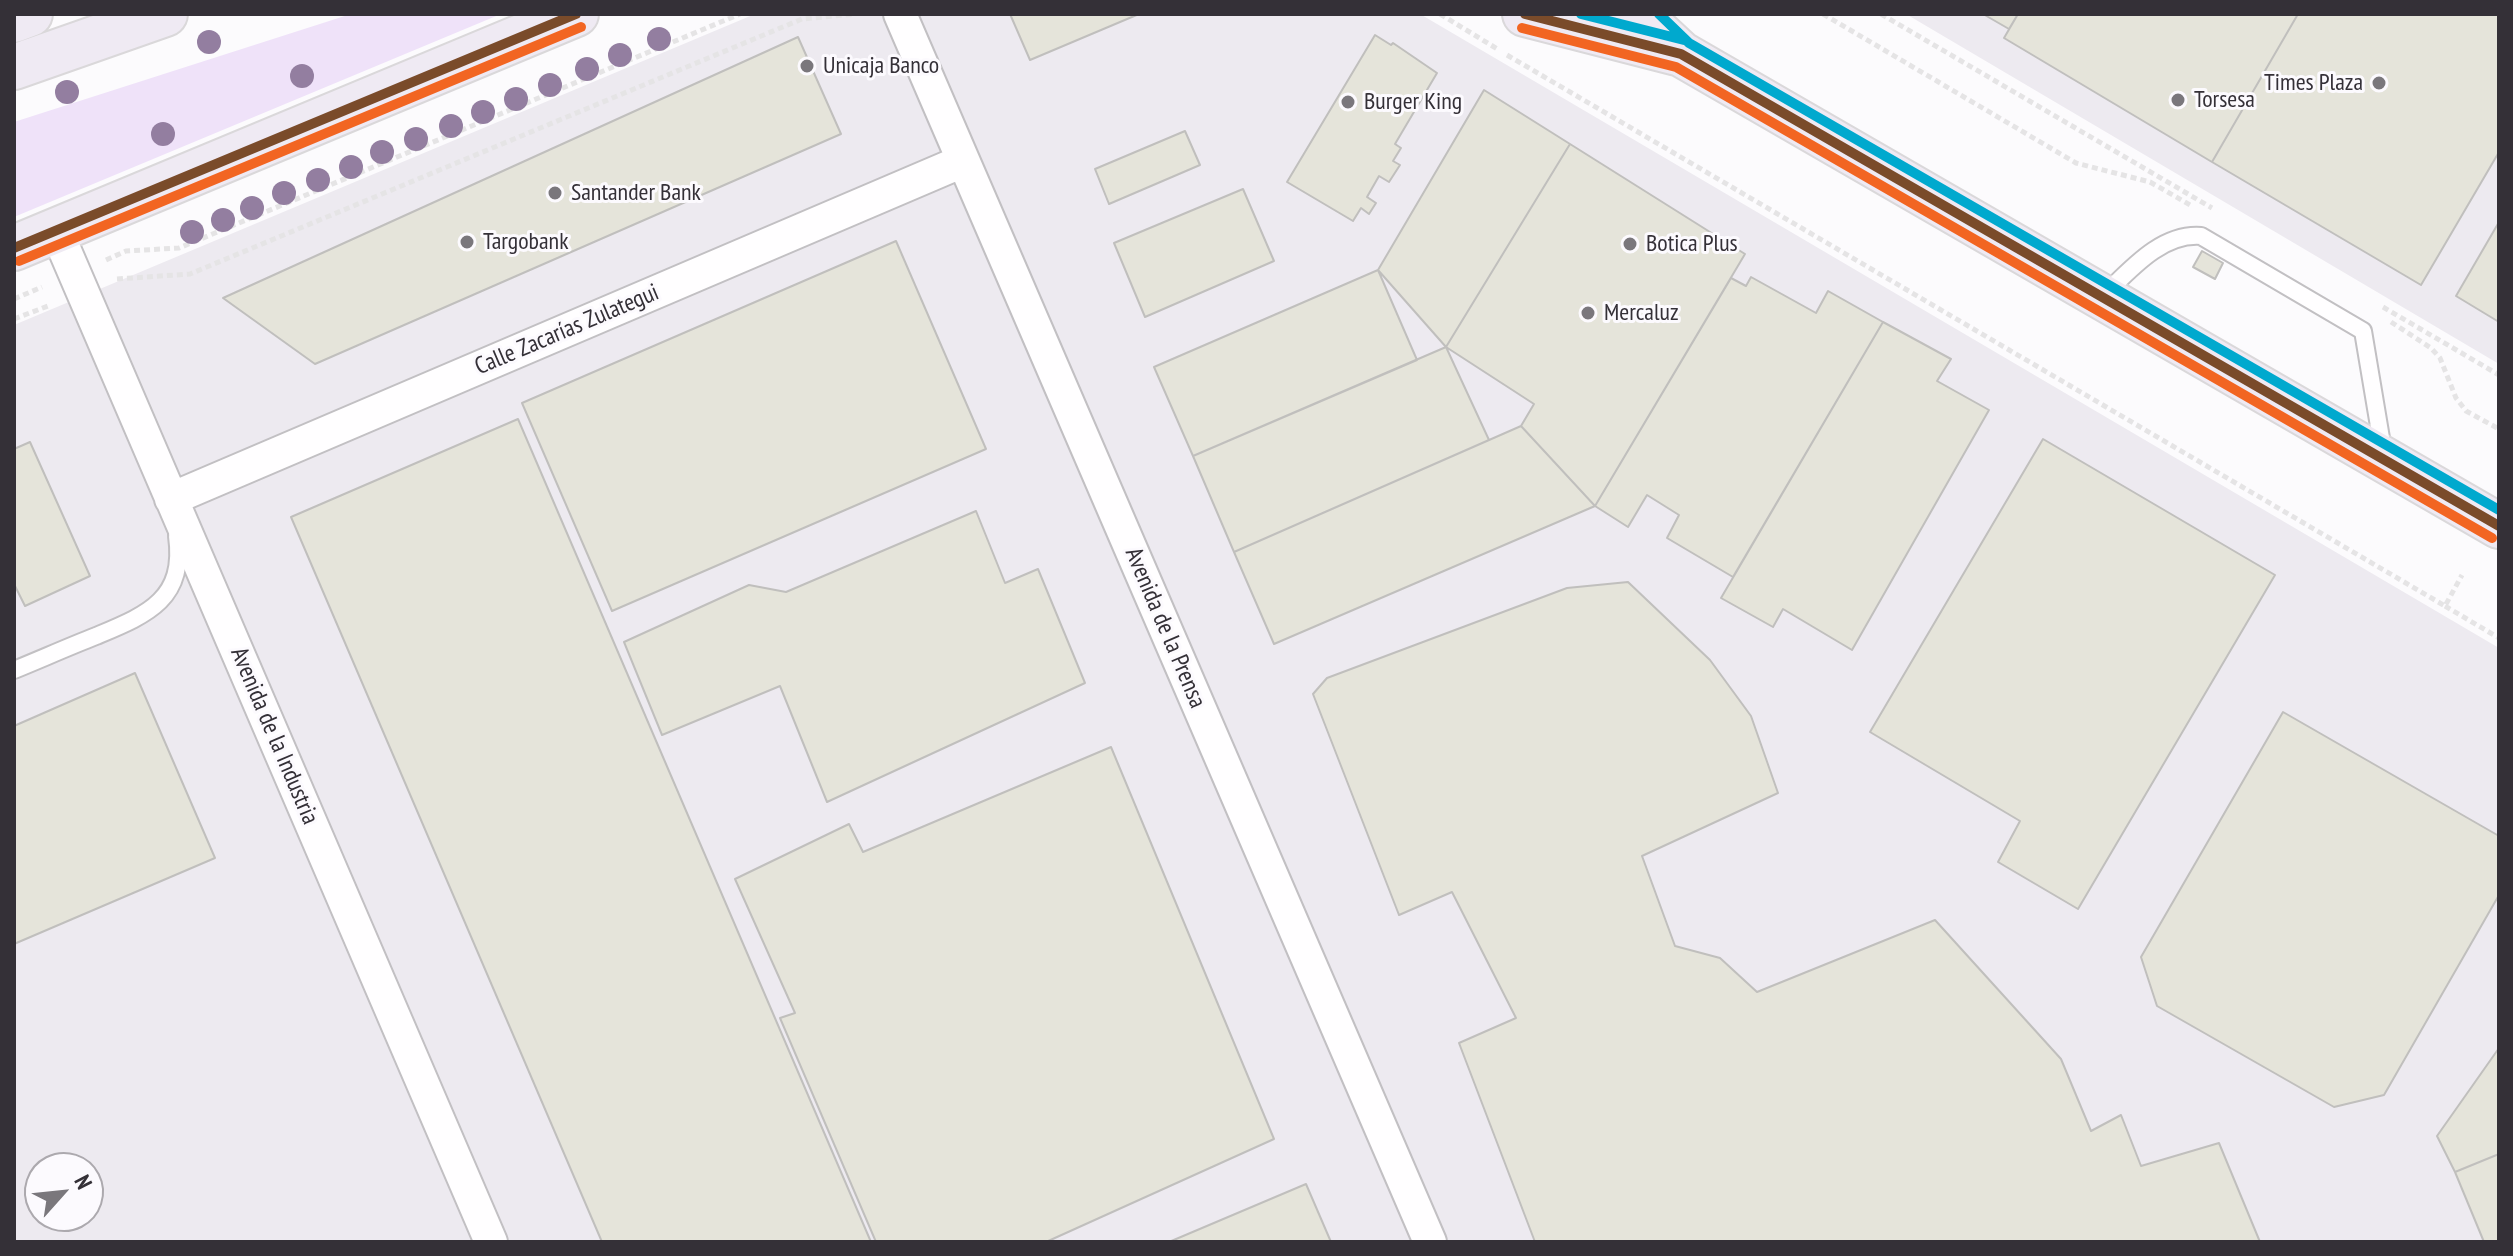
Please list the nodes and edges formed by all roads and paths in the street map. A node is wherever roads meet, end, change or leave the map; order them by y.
1 (30, 14) edge
2 (165, 14) edge
3 (576, 14) edge
4 (740, 14) edge
5 (856, 14) edge
6 (900, 14) edge
7 (1440, 14) edge
8 (1525, 14) edge
9 (1638, 14) edge
10 (1881, 14) edge
11 (14, 20) edge
12 (1681, 54) junction
13 (14, 67) edge
14 (963, 161) junction
15 (2215, 210) dead end
16 (56, 230) junction
17 (14, 248) edge
18 (78, 282) junction
19 (2101, 297) junction
20 (14, 299) edge
21 (2370, 300) dead end
22 (14, 319) edge
23 (2499, 375) edge
24 (2384, 460) junction
25 (171, 499) junction
26 (2499, 526) edge
27 (2462, 575) dead end
28 (2445, 606) junction
29 (2499, 638) edge
30 (14, 670) edge
31 (491, 1242) edge
32 (1430, 1242) edge

1 - 11 main road
2 - 13 main road
3 - 16 main road
4 - 18 path
5 - 18 path
6 - 14 street, Avenida de la Prensa
7 - 28 path
8 - 12 main road
9 - 12 main road
10 - 15 path
12 - 19 main road
14 - 25 street, Calle Zacarías Zulategui
14 - 32 street, Avenida de la Prensa
16 - 17 main road
16 - 18 street, Avenida de la Industria
18 - 20 path
18 - 22 path
18 - 25 street, Avenida de la Industria
19 - 24 main road
19 - 24 lane
21 - 23 path
24 - 26 main road
25 - 30 lane
25 - 31 street, Avenida de la Industria
27 - 28 path
28 - 29 path

